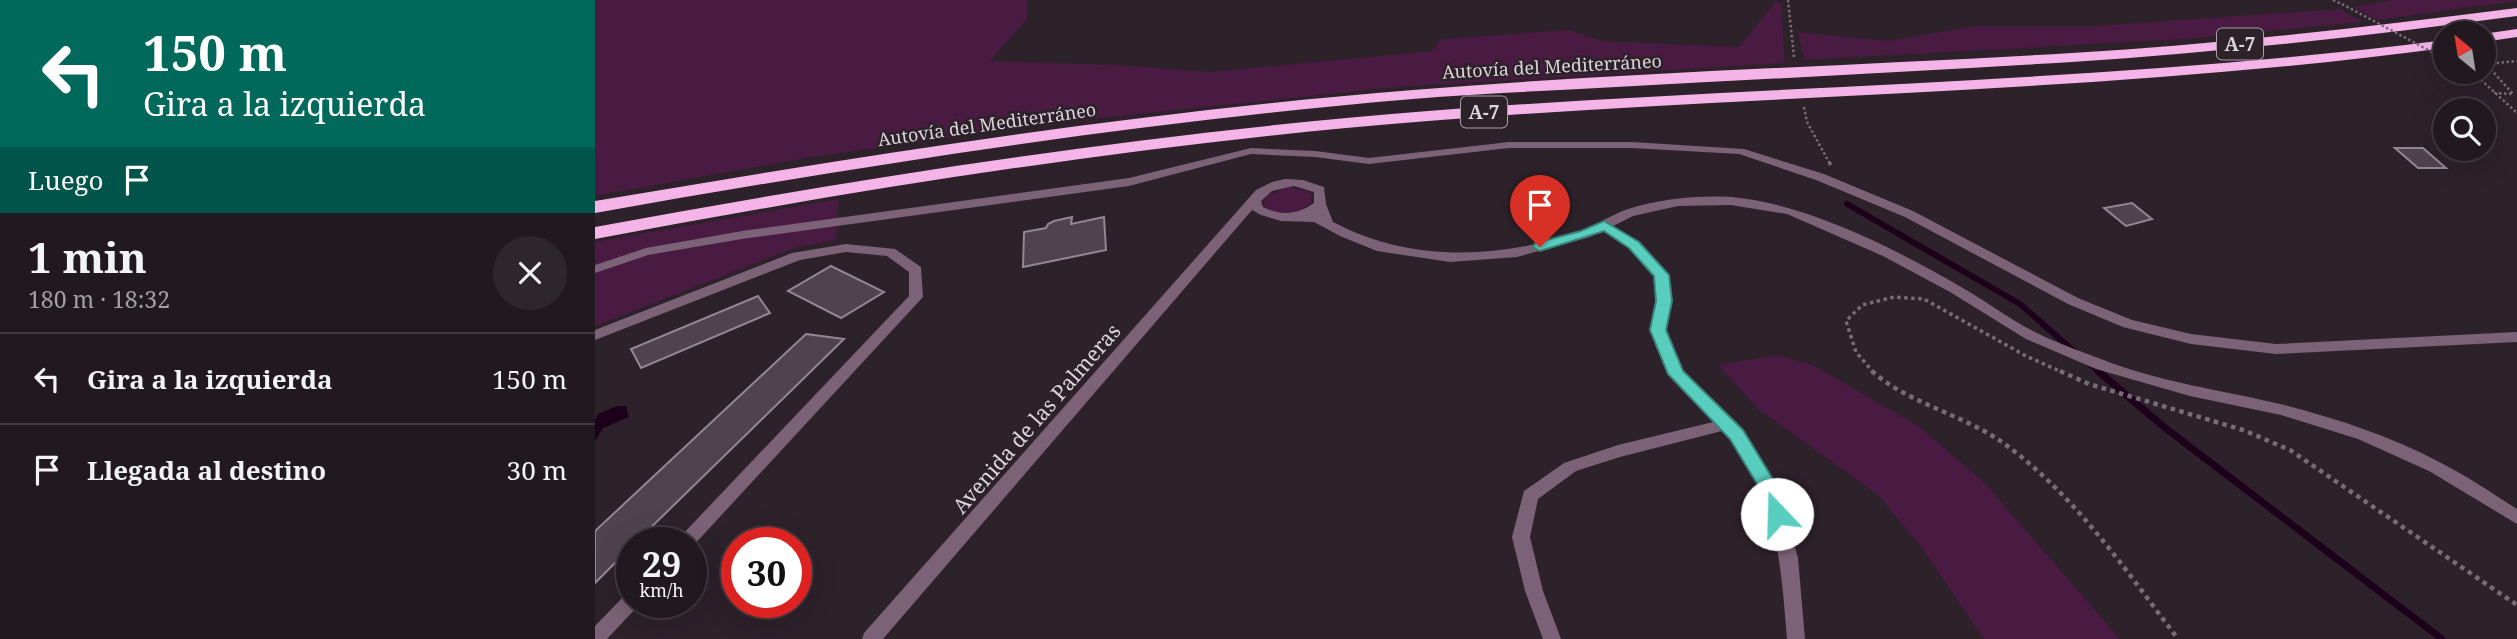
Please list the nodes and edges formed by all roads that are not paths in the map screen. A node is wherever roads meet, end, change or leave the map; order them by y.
1 (2517, 12) edge
2 (2517, 33) edge
3 (2496, 36) edge
4 (2433, 45) edge
5 (1260, 193) junction
6 (1320, 204) junction
7 (595, 207) edge
8 (1274, 218) junction
9 (1294, 218) junction
10 (1327, 222) junction
11 (1604, 225) junction
12 (1233, 227) junction
13 (595, 233) edge
14 (595, 269) edge
15 (595, 335) edge
16 (2517, 337) edge
17 (1727, 424) junction
18 (2517, 517) edge
19 (700, 527) edge
20 (616, 617) edge
21 (595, 639) edge
22 (871, 639) edge
23 (1552, 639) edge
24 (1796, 639) edge

1 - 7 highway, Autovía del Mediterráneo / A-7
2 - 3 highway
4 - 13 highway, Autovía del Mediterráneo / A-7
5 - 6 street
5 - 8 street
5 - 12 street, Avenida de las Palmeras
6 - 9 street
6 - 10 street
8 - 9 street
8 - 12 street
9 - 10 street
10 - 11 street
11 - 17 street
11 - 18 street
12 - 22 street, Avenida de las Palmeras
14 - 16 street
15 - 19 street
17 - 23 street
17 - 24 street
20 - 21 street

